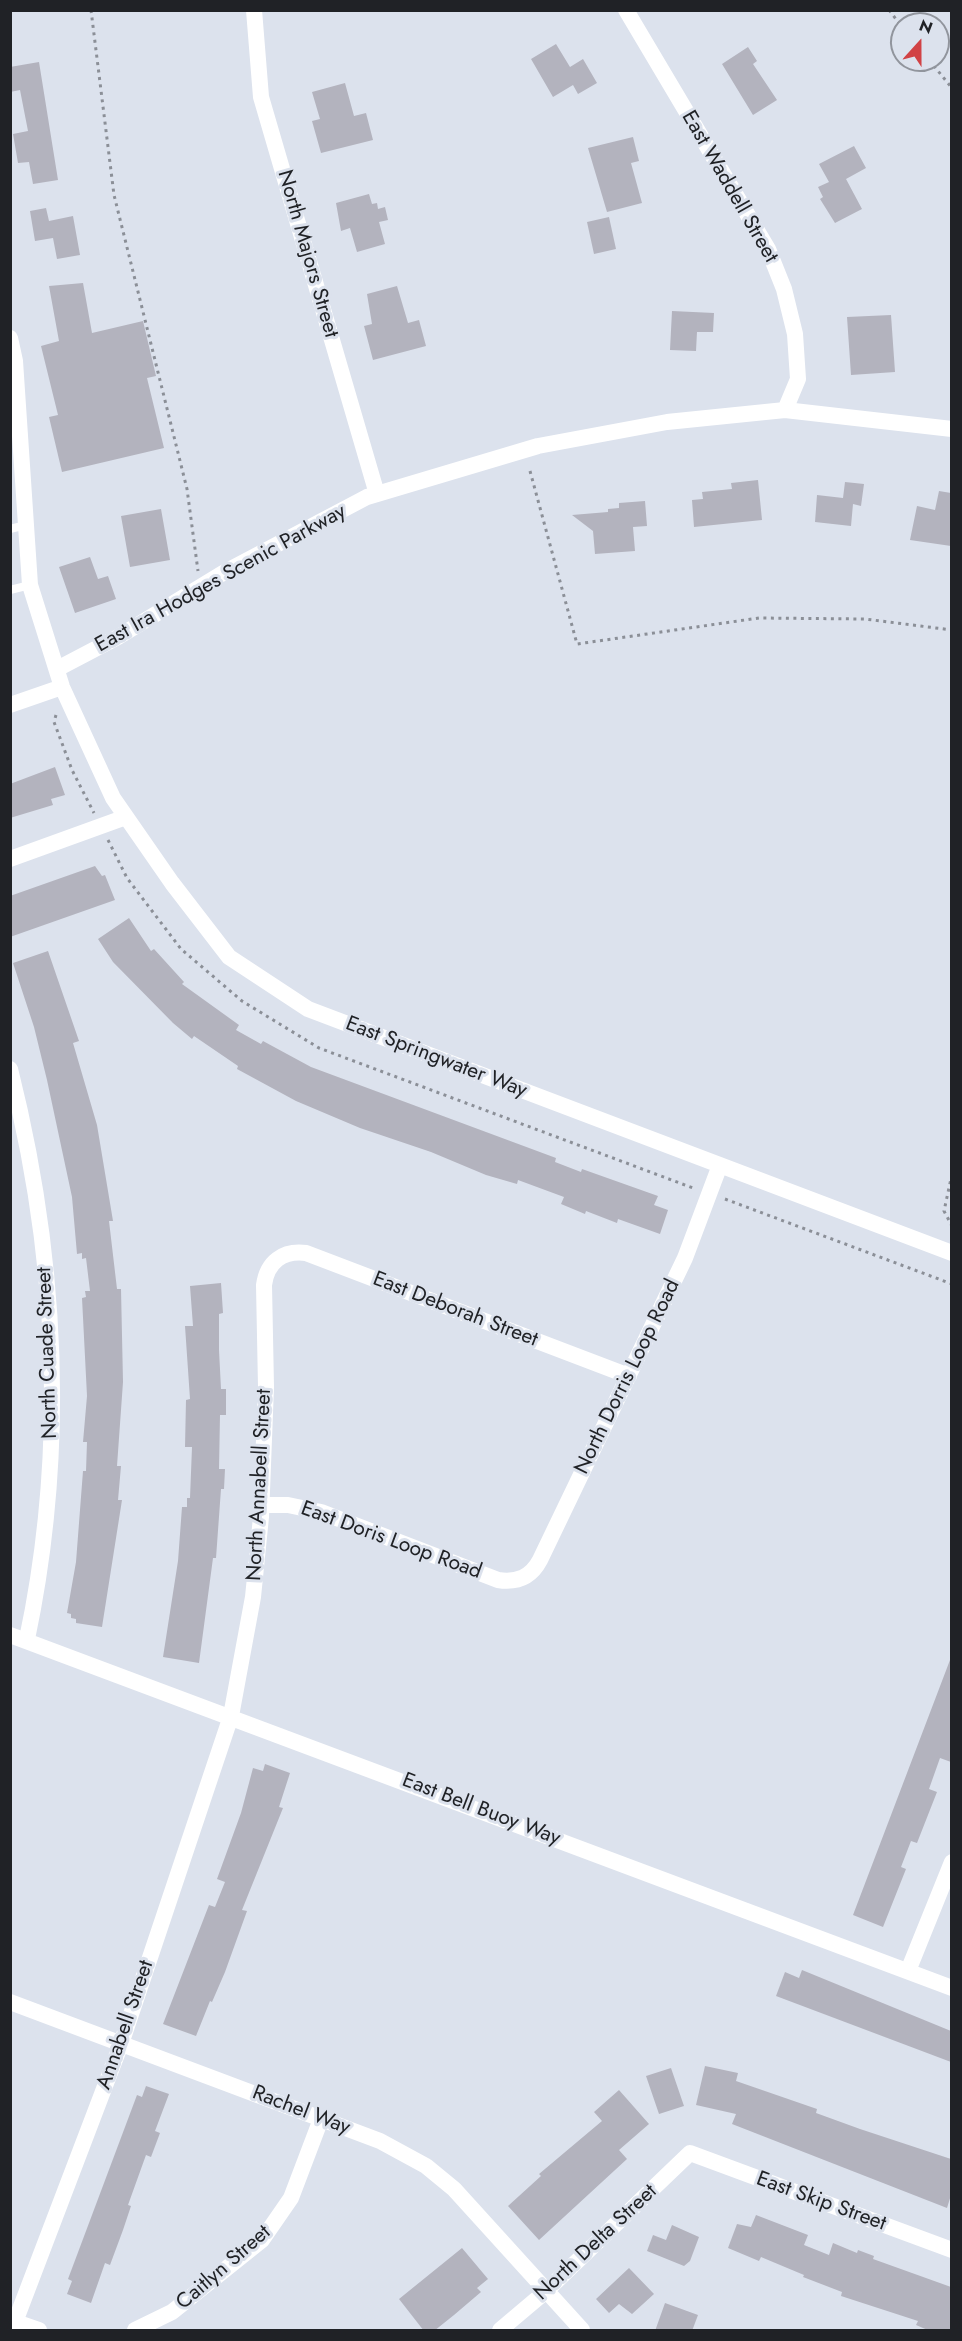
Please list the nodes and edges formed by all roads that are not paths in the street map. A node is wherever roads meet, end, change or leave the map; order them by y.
1 (254, 10) edge
2 (626, 10) edge
3 (10, 338) edge
4 (14, 400) edge
5 (785, 410) junction
6 (951, 429) edge
7 (377, 494) junction
8 (18, 527) edge
9 (30, 585) junction
10 (10, 590) edge
11 (57, 669) junction
12 (62, 687) junction
13 (10, 705) edge
14 (126, 818) junction
15 (10, 859) edge
16 (10, 1069) edge
17 (720, 1165) junction
18 (951, 1253) edge
19 (280, 1257) joint
20 (629, 1376) junction
21 (262, 1504) junction
22 (520, 1579) joint
23 (19, 1637) edge
24 (231, 1716) junction
25 (951, 1862) edge
26 (908, 1971) junction
27 (951, 1988) edge
28 (10, 2002) edge
29 (121, 2044) junction
30 (321, 2119) junction
31 (690, 2153) joint
32 (951, 2250) edge
33 (545, 2292) junction
34 (13, 2324) edge
35 (39, 2331) edge
36 (135, 2331) edge
37 (500, 2331) edge
38 (582, 2331) edge

1 - 7 street, North Majors Street
2 - 5 street, East Waddell Street
3 - 4 street, East Springwater Way
4 - 8 street, East Springwater Way
5 - 6 street, East Ira Hodges Scenic Parkway
5 - 7 street, East Ira Hodges Scenic Parkway
7 - 11 street, East Ira Hodges Scenic Parkway
8 - 9 street, East Springwater Way
9 - 10 lane
9 - 11 street, East Springwater Way
11 - 12 street, East Springwater Way
12 - 13 street
12 - 14 street, East Springwater Way
14 - 15 street
14 - 17 street, East Springwater Way
16 - 23 street, North Cuade Street
17 - 18 street, East Springwater Way
17 - 20 street, North Dorris Loop Road
19 - 20 street, East Deborah Street
19 - 21 street, North Annabell Street
20 - 22 street, North Dorris Loop Road
21 - 22 street, East Doris Loop Road
21 - 24 street, North Annabell Street
23 - 24 street, East Bell Buoy Way
24 - 26 street, East Bell Buoy Way
24 - 29 street, Annabell Street
25 - 26 street
26 - 27 street, East Bell Buoy Way
28 - 29 street, Rachel Way
29 - 30 street, Rachel Way
29 - 34 street, Annabell Street
30 - 33 street, Rachel Way
30 - 36 street, Caitlyn Street
31 - 32 street, East Skip Street
31 - 33 street, North Delta Street
33 - 37 street, North Delta Street
33 - 38 street, Rachel Way
34 - 35 street

